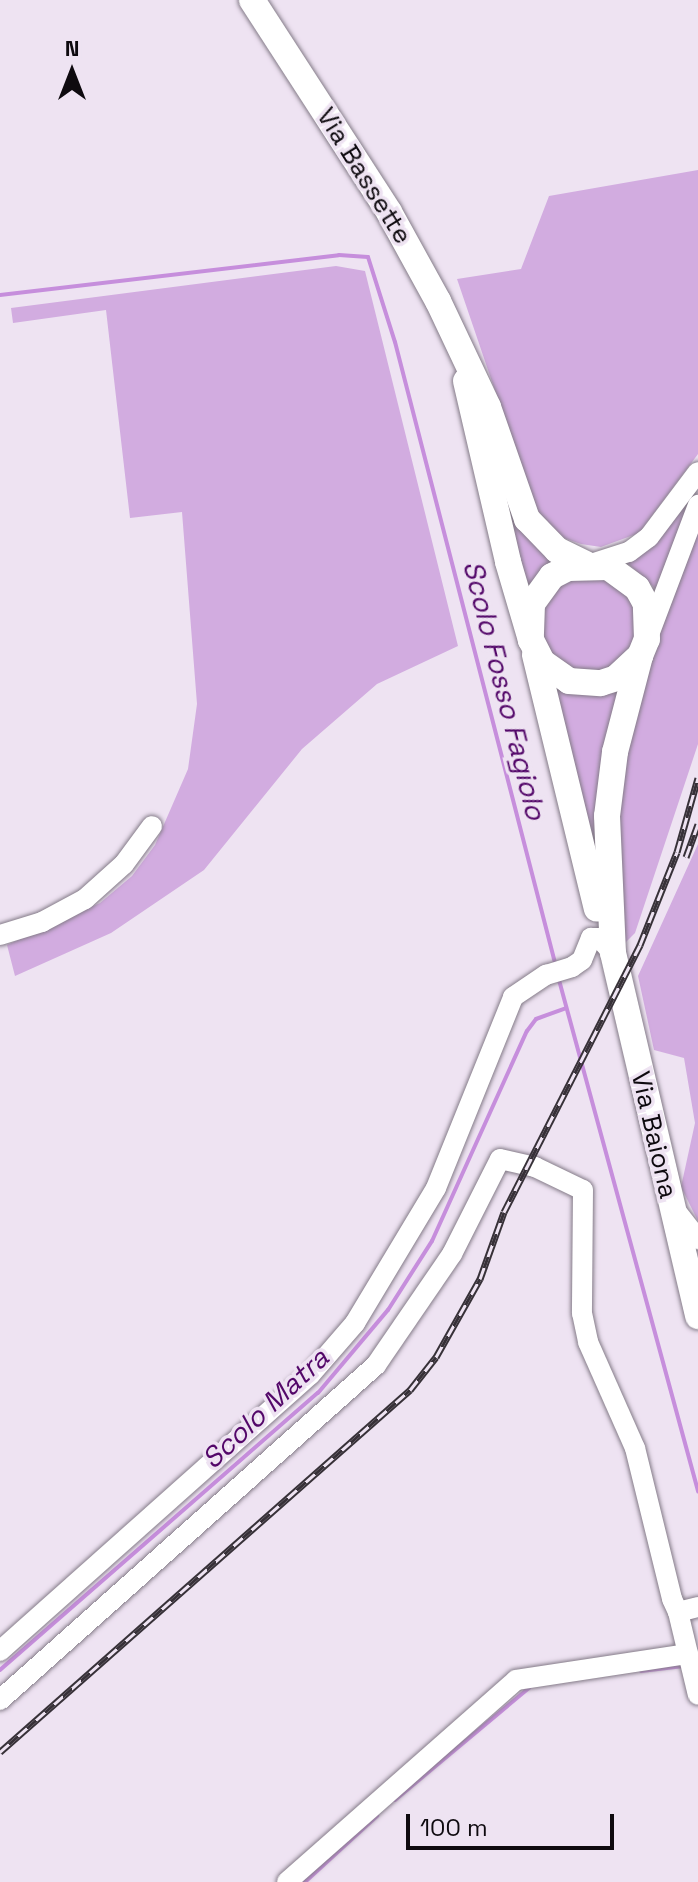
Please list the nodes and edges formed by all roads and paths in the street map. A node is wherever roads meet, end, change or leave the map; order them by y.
1 (252, 0) edge
2 (464, 360) junction
3 (698, 472) edge
4 (698, 505) edge
5 (588, 564) junction
6 (532, 644) junction
7 (644, 648) junction
8 (152, 826) dead end
9 (0, 935) edge
10 (613, 953) junction
11 (668, 1197) junction
12 (698, 1239) edge
13 (698, 1316) edge
14 (688, 1610) edge
15 (0, 1651) edge
16 (690, 1662) junction
17 (698, 1695) edge
18 (0, 1700) edge
19 (287, 1882) edge

1 - 2 main road, Via Bassette
2 - 5 main road, Via Bassette
2 - 6 main road, Via Bassette
3 - 5 street
4 - 7 street, Via Baiona
5 - 6 main road
5 - 7 main road
6 - 7 main road
6 - 10 main road, Via Baiona
7 - 10 main road, Via Baiona
8 - 9 street
10 - 11 main road, Via Baiona
10 - 15 street
11 - 12 street
11 - 13 main road, Via Baiona
14 - 16 street
14 - 18 street
16 - 17 street
16 - 19 street

